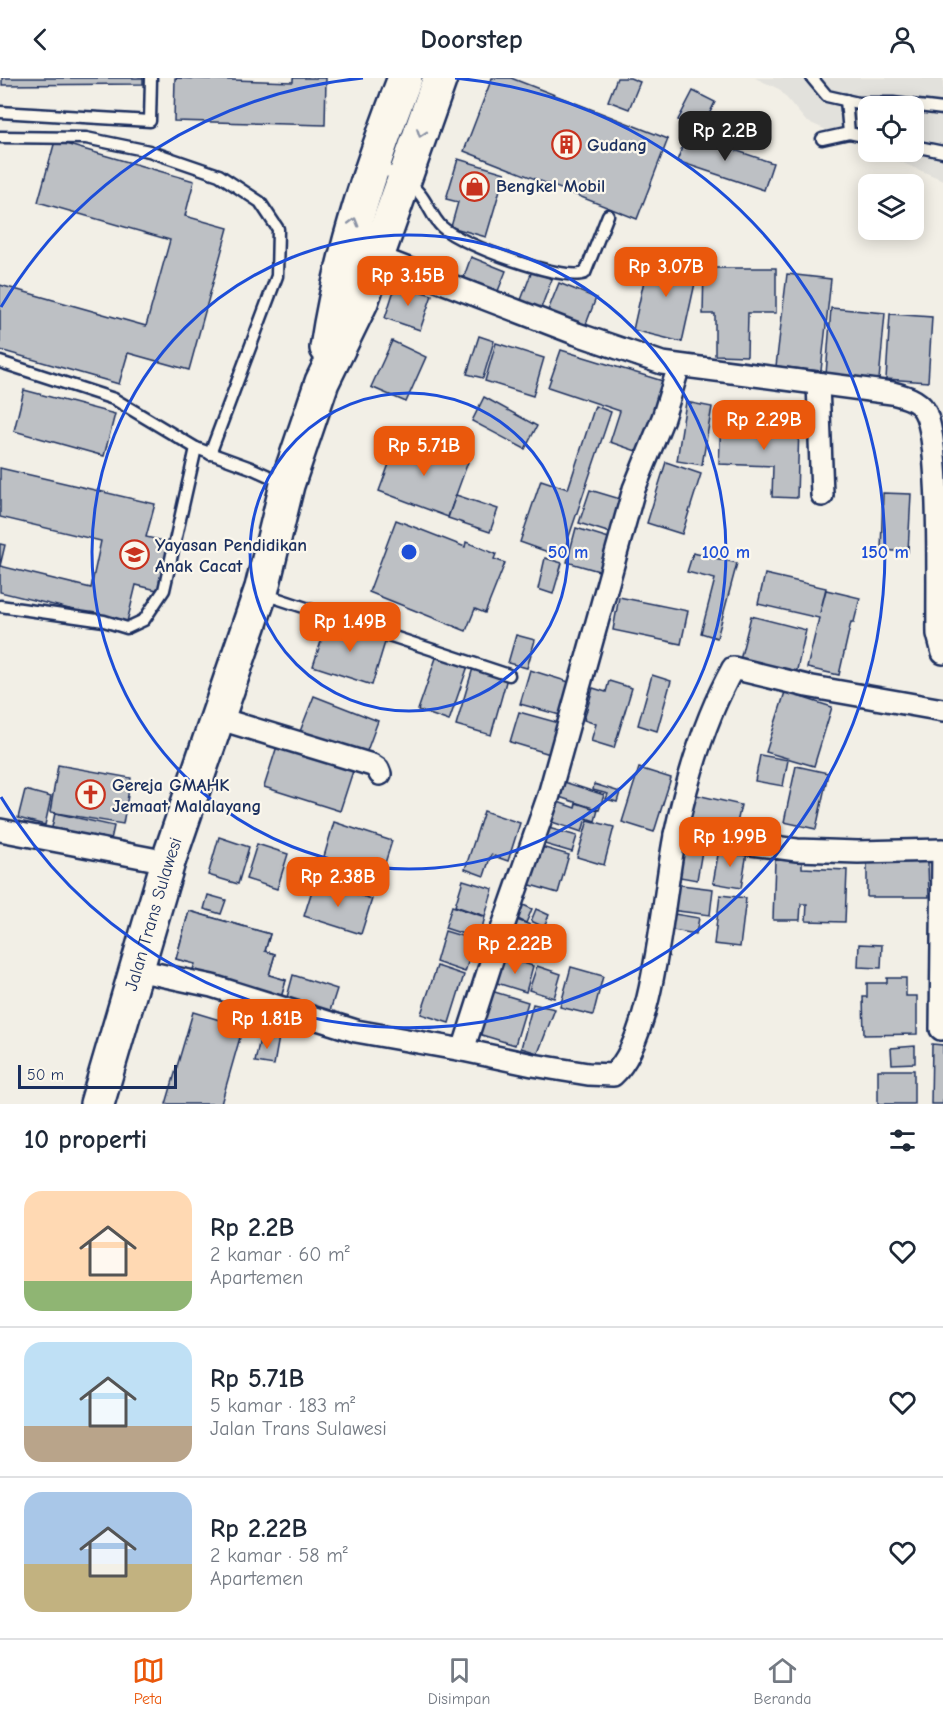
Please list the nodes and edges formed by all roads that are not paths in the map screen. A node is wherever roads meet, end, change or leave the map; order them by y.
1 (151, 78) edge
2 (405, 78) edge
3 (440, 78) edge
4 (812, 78) edge
5 (846, 100) junction
6 (943, 109) edge
7 (0, 112) edge
8 (849, 133) junction
9 (858, 135) edge
10 (0, 137) edge
11 (822, 139) dead end
12 (924, 148) edge
13 (943, 152) edge
14 (373, 162) junction
15 (404, 181) junction
16 (608, 215) dead end
17 (376, 257) junction
18 (0, 362) edge
19 (679, 366) junction
20 (322, 382) junction
21 (818, 383) junction
22 (933, 409) edge
23 (196, 448) junction
24 (210, 454) junction
25 (287, 485) junction
26 (822, 495) dead end
27 (260, 593) junction
28 (0, 606) edge
29 (943, 653) edge
30 (509, 675) dead end
31 (943, 710) edge
32 (217, 717) junction
33 (380, 774) dead end
34 (0, 830) edge
35 (675, 834) junction
36 (943, 851) edge
37 (168, 862) junction
38 (137, 970) junction
39 (942, 980) edge
40 (941, 1029) dead end
41 (463, 1050) junction
42 (97, 1104) edge

1 - 7 lane
2 - 14 highway
3 -> 15 highway
4 - 5 lane
5 - 6 lane
5 - 8 lane
8 - 9 lane
8 - 11 lane
10 - 24 lane
12 - 13 lane
14 - 15 lane
20 -> 14 highway
15 - 16 lane
15 - 17 highway
17 - 19 street
17 - 20 highway
18 - 23 lane
19 - 21 street
19 - 41 street
20 - 25 highway, Jalan Trans Sulawesi
21 - 22 street
21 - 26 street
22 - 29 street
23 - 24 lane
23 - 28 lane
24 - 25 lane
25 - 27 highway, Jalan Trans Sulawesi
27 - 30 lane
27 - 32 highway, Jalan Trans Sulawesi
31 - 35 street
32 - 33 street
32 - 37 highway, Jalan Trans Sulawesi
34 - 37 street
35 - 36 street
35 - 41 street
36 - 39 street
37 - 38 highway, Jalan Trans Sulawesi
38 - 41 street
38 - 42 highway, Jalan Trans Sulawesi
39 - 40 street

